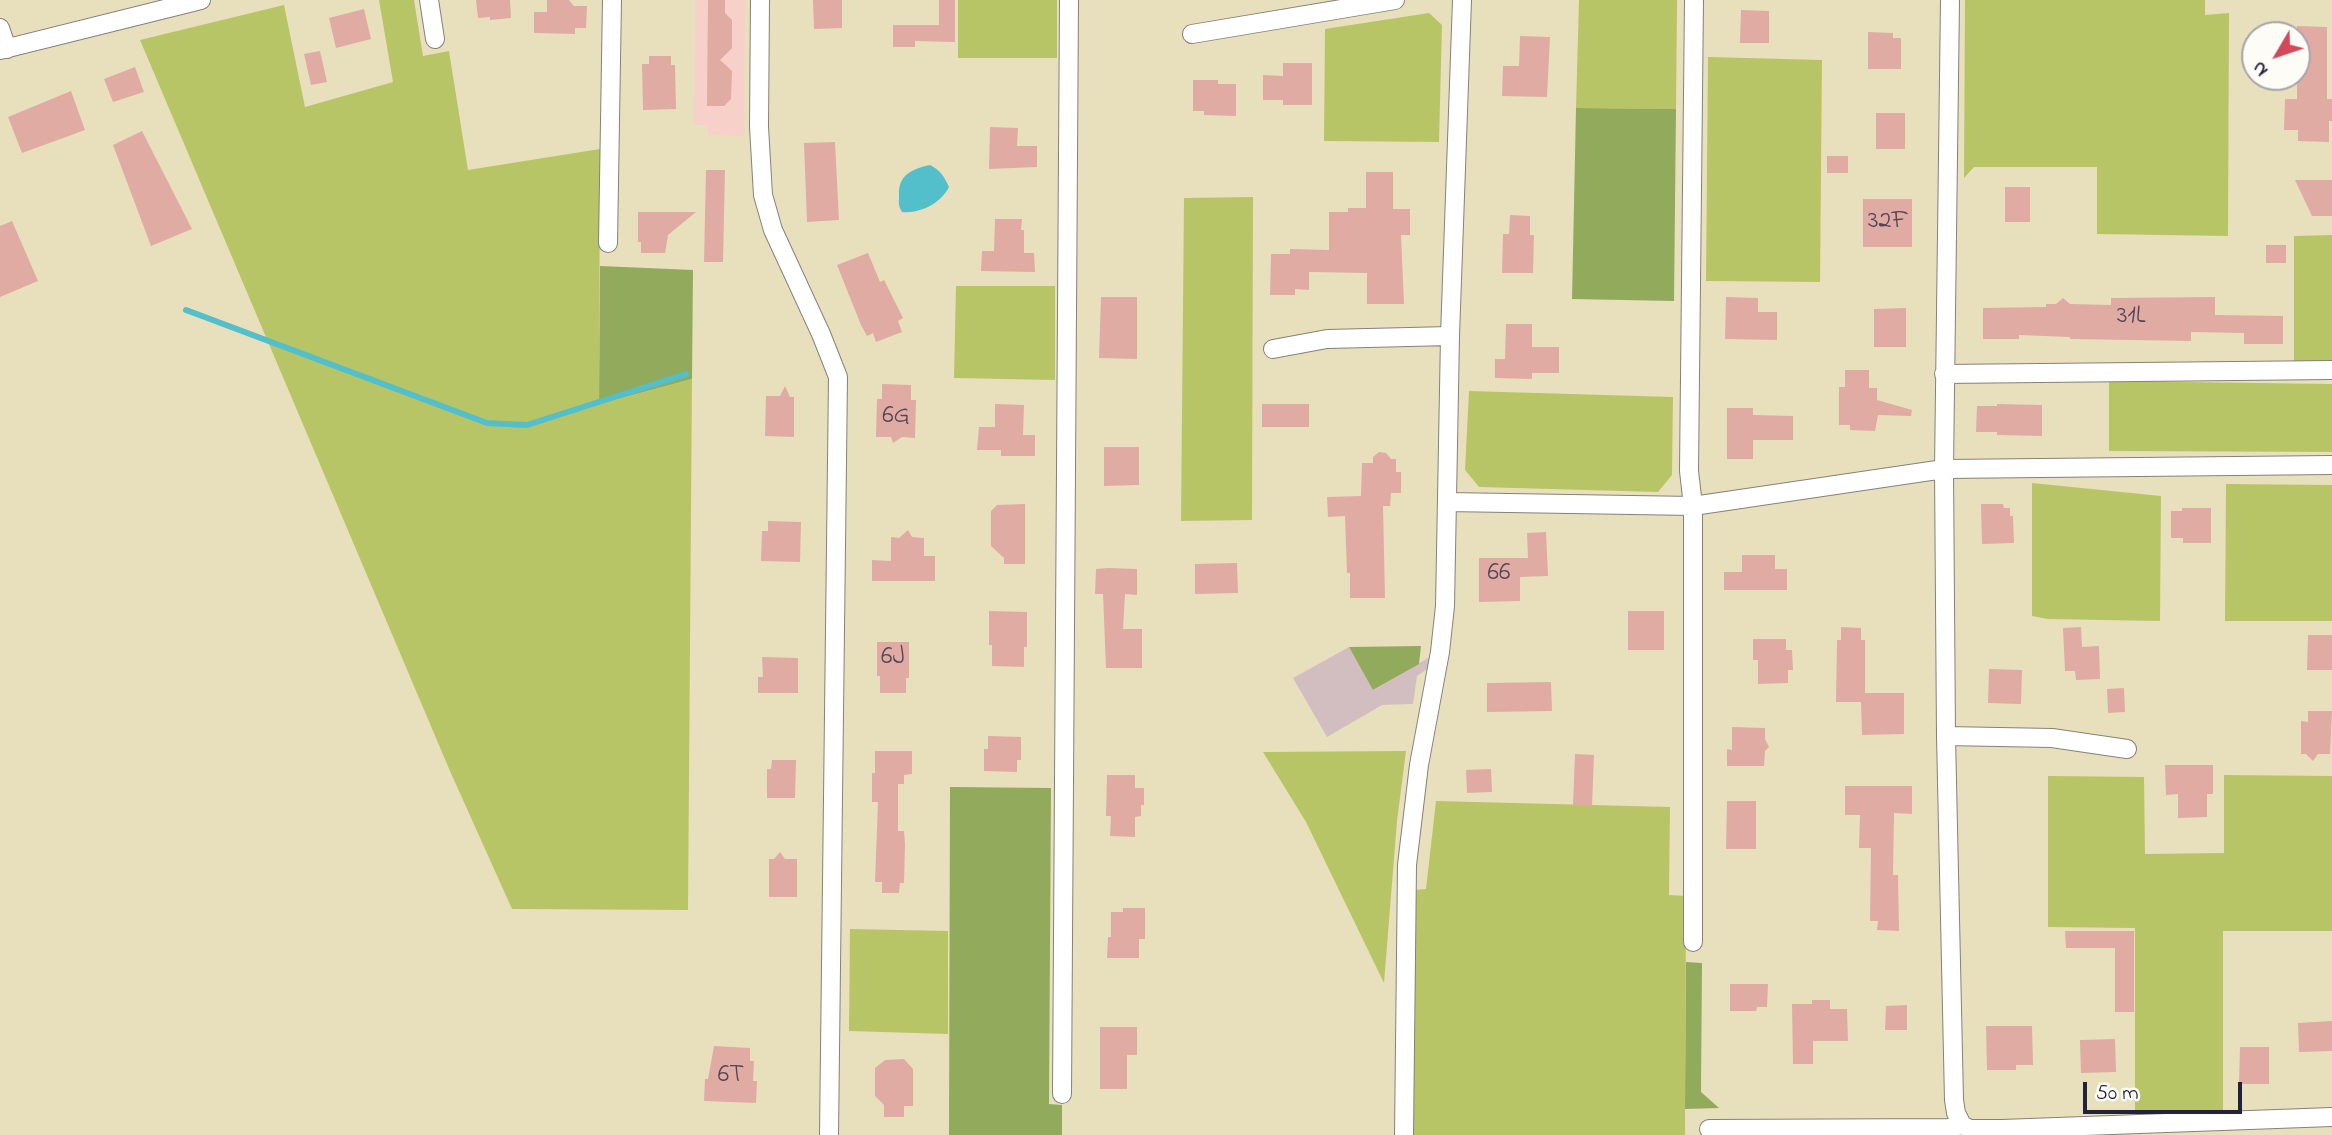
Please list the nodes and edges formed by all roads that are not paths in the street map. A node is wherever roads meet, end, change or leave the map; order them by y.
1 (201, 0) edge
2 (429, 0) edge
3 (612, 0) edge
4 (760, 0) edge
5 (1069, 0) edge
6 (1395, 0) edge
7 (1462, 0) edge
8 (1694, 0) edge
9 (1950, 0) edge
10 (0, 28) edge
11 (1192, 34) dead end
12 (435, 39) dead end
13 (4, 50) edge
14 (608, 243) dead end
15 (1450, 336) junction
16 (1273, 349) dead end
17 (2332, 370) edge
18 (1944, 374) junction
19 (2332, 465) edge
20 (1944, 469) junction
21 (1447, 502) junction
22 (1693, 506) junction
23 (1945, 736) junction
24 (2127, 749) dead end
25 (1693, 942) dead end
26 (1062, 1094) dead end
27 (2332, 1117) edge
28 (1962, 1125) junction
29 (1709, 1129) dead end
30 (829, 1135) edge
31 (1404, 1135) edge

1 - 13 street
2 - 12 street
3 - 14 street
4 - 30 street
5 - 26 street
6 - 11 street
7 - 15 street
8 - 22 street
9 - 18 street
10 - 13 street
15 - 16 street
15 - 21 street
17 - 18 street
18 - 20 street
19 - 20 street
20 - 22 street
20 - 23 street
21 - 22 street
21 - 31 street
22 - 25 street
23 - 24 street
23 - 28 street
27 - 28 street
28 - 29 street

